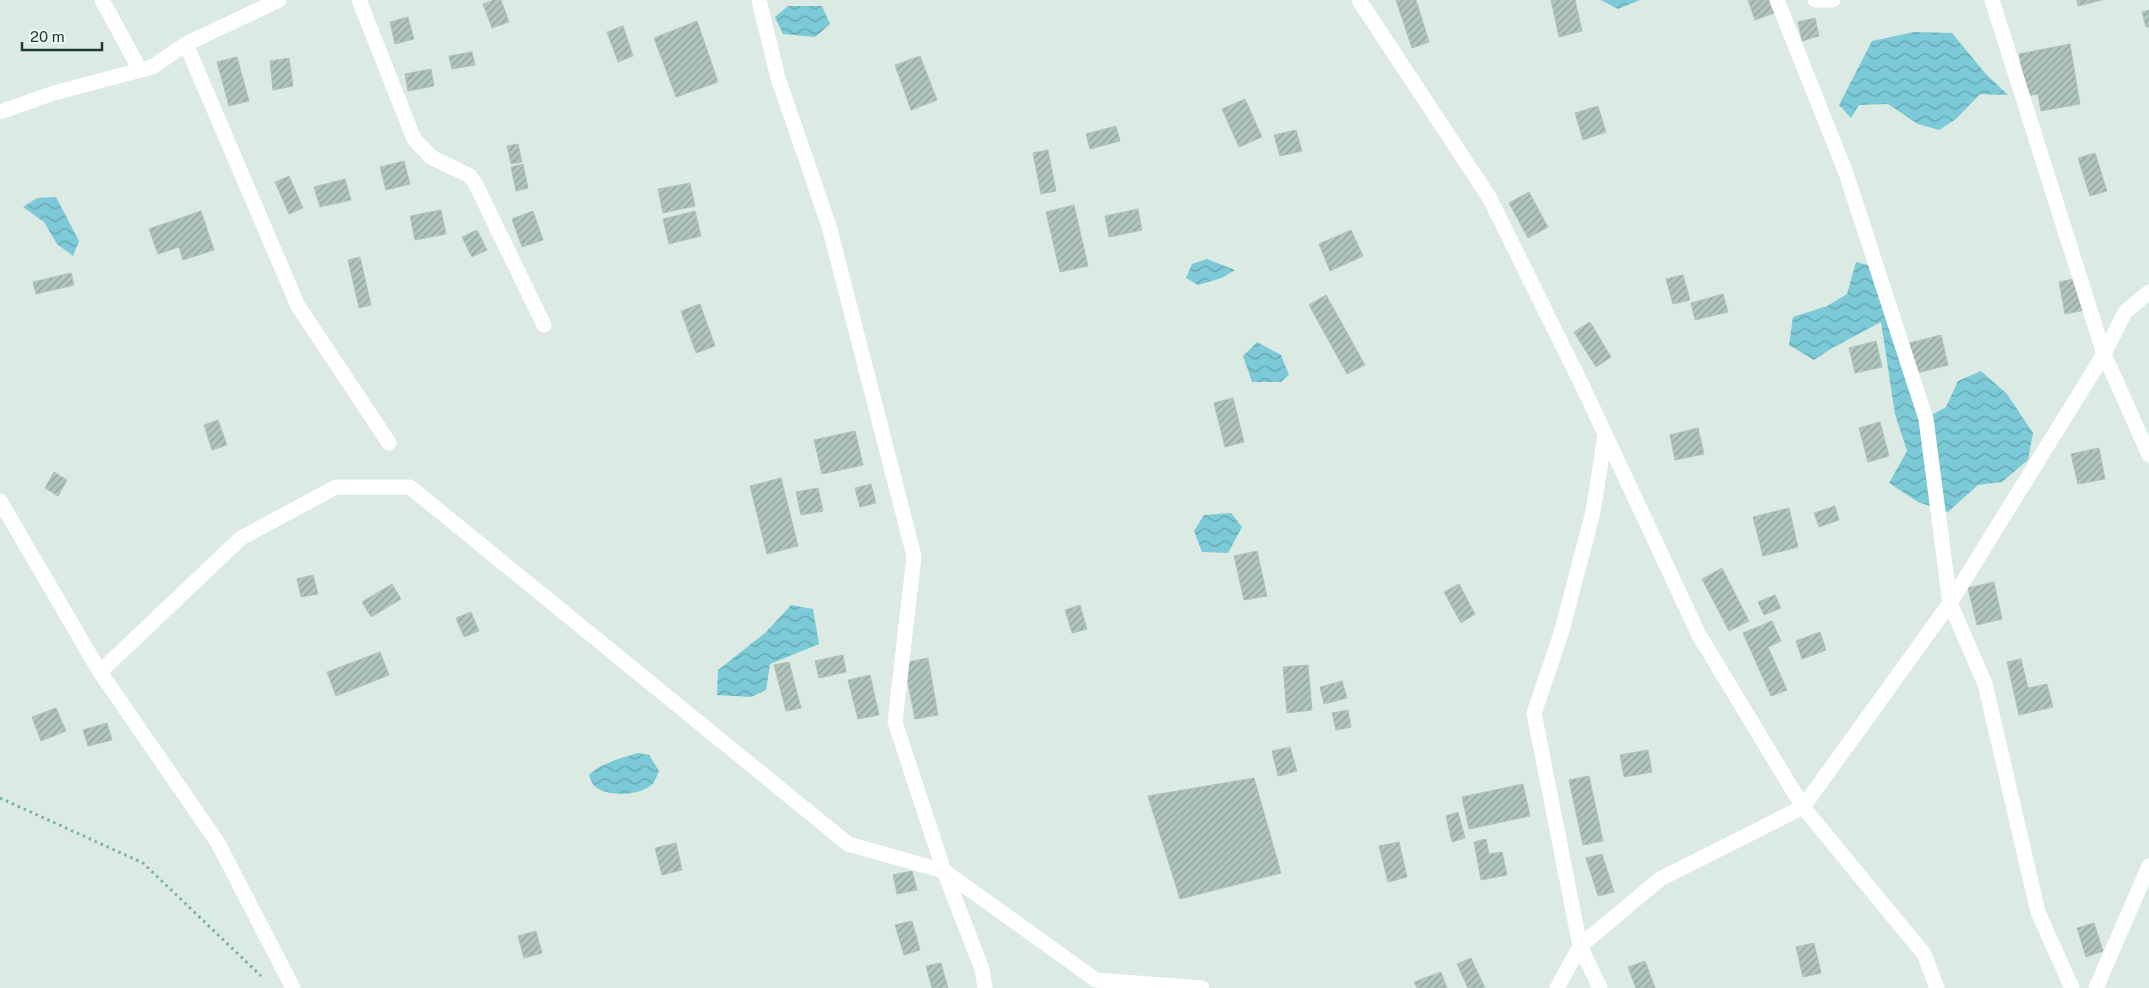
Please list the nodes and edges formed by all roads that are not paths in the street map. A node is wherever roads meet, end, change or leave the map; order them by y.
1 (102, 0) edge
2 (279, 0) edge
3 (359, 0) edge
4 (759, 0) edge
5 (1359, 0) edge
6 (1776, 0) edge
7 (1815, 0) edge
8 (1833, 0) edge
9 (1992, 0) edge
10 (186, 44) junction
11 (140, 70) junction
12 (0, 112) edge
13 (2149, 292) edge
14 (544, 325) dead end
15 (2104, 354) junction
16 (1605, 436) junction
17 (389, 443) dead end
18 (2149, 455) edge
19 (0, 501) edge
20 (1950, 603) junction
21 (100, 672) junction
22 (1803, 807) junction
23 (2149, 866) edge
24 (944, 872) junction
25 (1580, 946) junction
26 (293, 988) edge
27 (985, 988) edge
28 (1202, 988) edge
29 (1558, 988) edge
30 (1600, 988) edge
31 (1937, 988) edge
32 (2072, 988) edge
33 (2096, 988) edge

1 - 11 street
2 - 10 street
3 - 14 street
4 - 24 street
5 - 16 street
6 - 20 street
7 - 8 street
9 - 15 street
10 - 11 street
10 - 17 street
11 - 12 street
13 - 15 street
15 - 18 street
15 - 20 street
16 - 22 street
16 - 25 street
19 - 21 street
20 - 22 street
20 - 32 street
21 - 24 street
21 - 26 street
22 - 25 street
22 - 31 street
23 - 33 street
24 - 27 street
24 - 28 street
25 - 29 street
25 - 30 street

